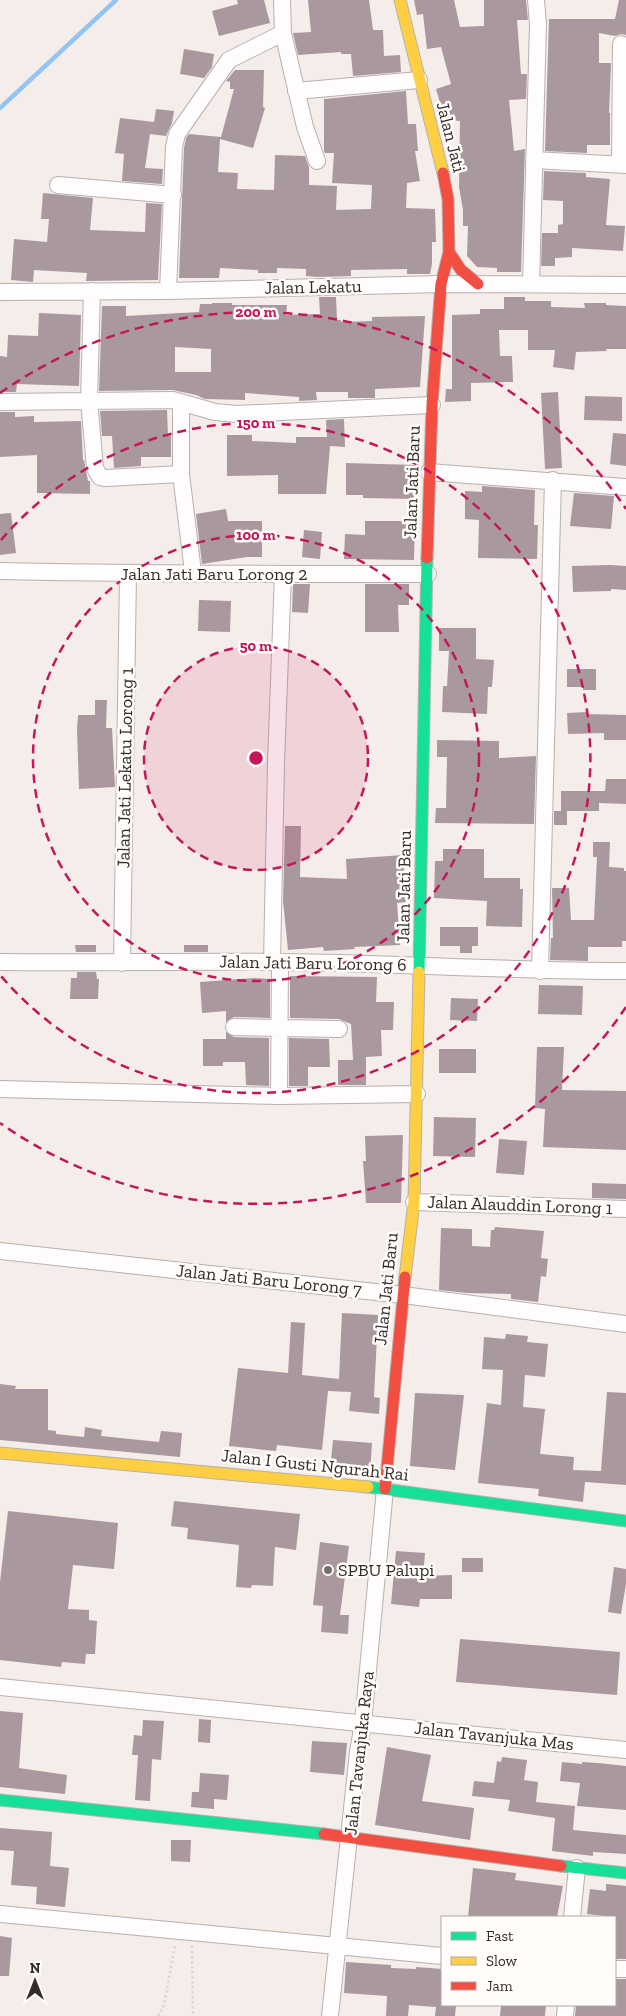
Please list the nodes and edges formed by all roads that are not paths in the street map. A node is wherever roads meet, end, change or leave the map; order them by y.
1 (282, 0) edge
2 (400, 0) edge
3 (536, 0) edge
4 (282, 33) junction
5 (621, 44) dead end
6 (419, 80) junction
7 (296, 91) junction
8 (317, 160) dead end
9 (534, 160) junction
10 (623, 164) edge
11 (58, 185) dead end
12 (173, 195) junction
13 (449, 252) junction
14 (441, 284) junction
15 (478, 284) junction
16 (532, 284) junction
17 (626, 285) edge
18 (92, 291) junction
19 (168, 291) junction
20 (0, 292) edge
21 (89, 400) junction
22 (1, 401) edge
23 (181, 402) junction
24 (432, 405) junction
25 (429, 472) junction
26 (181, 474) junction
27 (553, 480) junction
28 (626, 487) edge
29 (0, 571) edge
30 (193, 572) junction
31 (128, 574) junction
32 (282, 574) junction
33 (428, 574) junction
34 (0, 962) edge
35 (276, 962) junction
36 (122, 963) junction
37 (419, 965) junction
38 (540, 971) junction
39 (626, 971) edge
40 (234, 1027) dead end
41 (279, 1027) junction
42 (339, 1029) dead end
43 (0, 1089) edge
44 (418, 1094) junction
45 (278, 1096) junction
46 (414, 1202) junction
47 (626, 1209) edge
48 (0, 1251) edge
49 (402, 1295) junction
50 (626, 1324) edge
51 (0, 1453) edge
52 (385, 1489) junction
53 (626, 1521) edge
54 (0, 1687) edge
55 (362, 1723) junction
56 (626, 1750) edge
57 (0, 1800) edge
58 (350, 1837) junction
59 (577, 1868) junction
60 (626, 1873) edge
61 (0, 1914) edge
62 (572, 1916) edge
63 (339, 1946) junction
64 (441, 1956) edge
65 (330, 2016) edge

1 - 4 street
2 - 6 street, Jalan Jati
3 - 9 street
4 - 7 street
4 - 12 street
5 - 10 street
6 - 7 street
6 - 13 street, Jalan Jati
7 - 8 street
9 - 10 street
9 - 16 street
11 - 12 street
12 - 19 street
13 - 14 street, Jalan Jati
13 - 15 street
14 - 15 street, Jalan Lekatu
14 - 19 street, Jalan Lekatu
14 - 24 street, Jalan Jati Baru
15 - 16 street, Jalan Lekatu
16 - 17 street, Jalan Lekatu
18 - 19 street, Jalan Lekatu
18 - 20 street, Jalan Lekatu
18 - 21 street
21 - 22 street
21 - 23 street
21 - 26 street
23 - 24 street
23 - 26 street
24 - 25 street, Jalan Jati Baru
25 - 27 street
25 - 33 street, Jalan Jati Baru
26 - 30 street
27 - 28 street
27 - 38 street
29 - 31 street, Jalan Jati Baru Lorong 2
30 - 31 street, Jalan Jati Baru Lorong 2
30 - 32 street, Jalan Jati Baru Lorong 2
31 - 36 street, Jalan Jati Lekatu Lorong 1
32 - 33 street, Jalan Jati Baru Lorong 2
32 - 35 street
33 - 37 street, Jalan Jati Baru
34 - 36 street, Jalan Jati Baru Lorong 6
35 - 36 street, Jalan Jati Baru Lorong 6
35 - 37 street, Jalan Jati Baru Lorong 6
35 - 41 street
37 - 38 street, Jalan Jati Baru Lorong 6
37 - 44 street, Jalan Jati Baru
38 - 39 street, Jalan Jati Baru Lorong 6
40 - 41 street
41 - 42 street
41 - 45 street
43 - 45 street
44 - 45 street
44 - 46 street, Jalan Jati Baru
46 - 47 street, Jalan Alauddin Lorong 1
46 - 49 street, Jalan Jati Baru
48 - 49 street, Jalan Jati Baru Lorong 7
49 - 50 street, Jalan Jati Baru Lorong 7
49 - 52 street, Jalan Jati Baru
51 - 52 street, Jalan I Gusti Ngurah Rai
52 - 53 street, Jalan I Gusti Ngurah Rai
52 - 55 street, Jalan Tavanjuka Raya
54 - 55 street, Jalan Tavanjuka Mas
55 - 56 street, Jalan Tavanjuka Mas
55 - 58 street, Jalan Tavanjuka Raya
57 - 58 street
58 - 59 street
58 - 63 street, Jalan Tavanjuka Raya
59 - 60 street
59 - 62 street
61 - 63 street
63 - 64 street
63 - 65 street, Jalan Tavanjuka Raya

